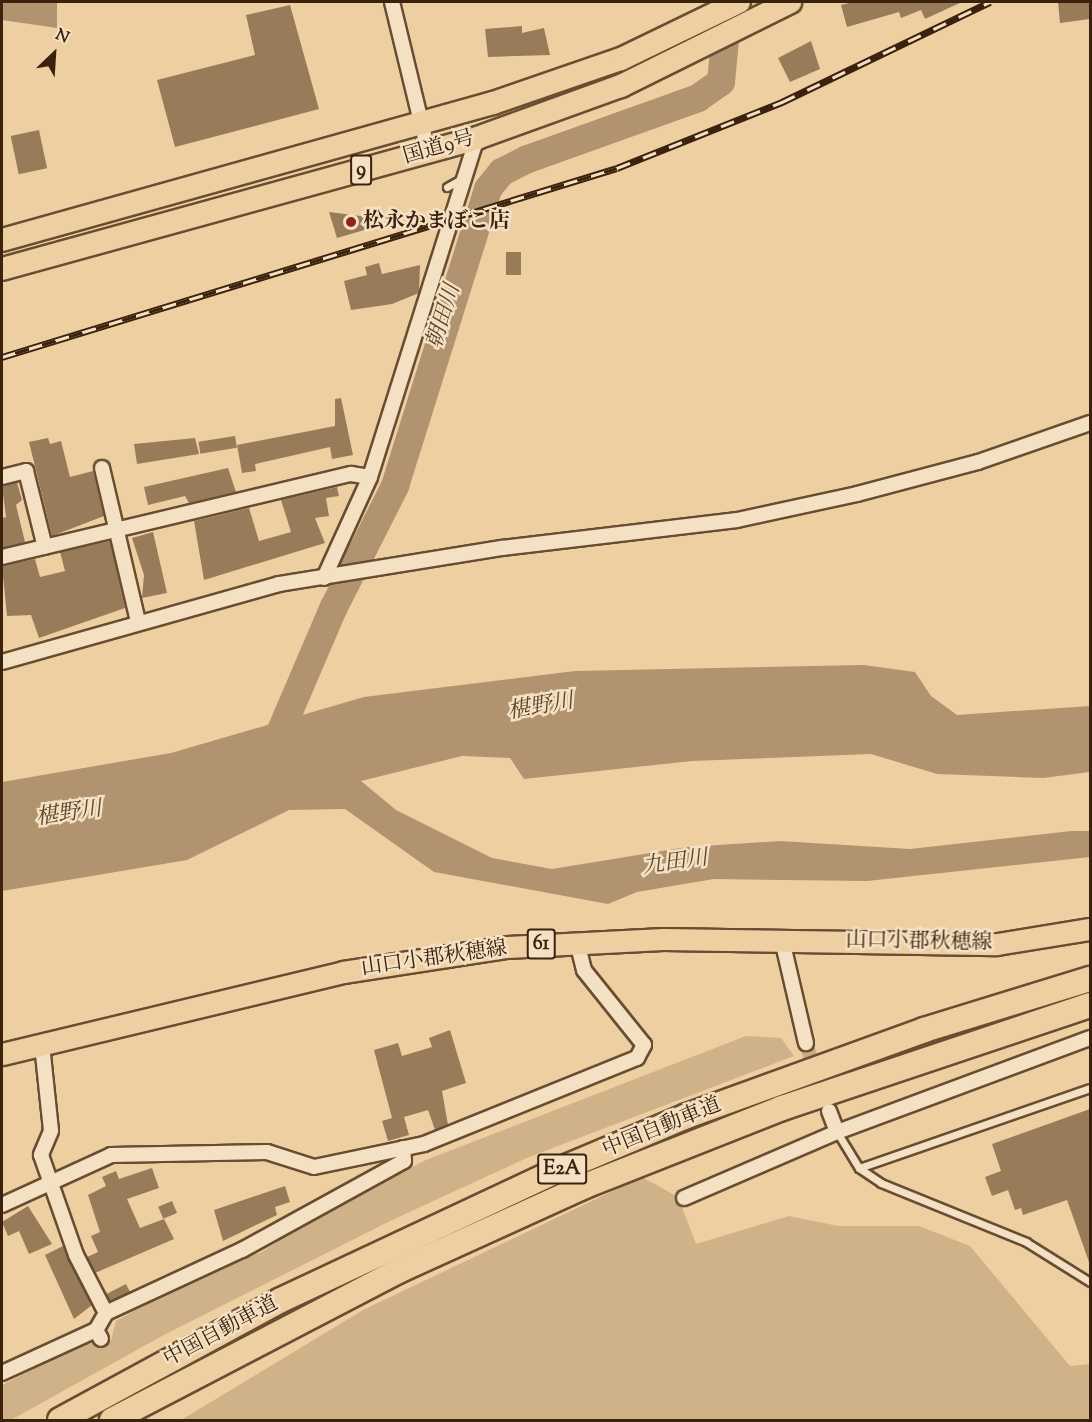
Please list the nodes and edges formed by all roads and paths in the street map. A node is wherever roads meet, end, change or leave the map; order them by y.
1 (392, 2) edge
2 (739, 2) edge
3 (790, 2) edge
4 (419, 124) junction
5 (477, 138) junction
6 (428, 151) junction
7 (464, 178) junction
8 (447, 187) dead end
9 (2, 240) edge
10 (2, 269) edge
11 (1090, 423) edge
12 (102, 468) dead end
13 (2, 477) edge
14 (370, 477) junction
15 (117, 530) junction
16 (45, 547) junction
17 (2, 558) edge
18 (330, 577) junction
19 (138, 622) junction
20 (2, 662) edge
21 (1090, 929) edge
22 (782, 940) junction
23 (577, 942) junction
24 (1090, 979) edge
25 (1090, 1005) edge
26 (1090, 1038) edge
27 (806, 1044) tunnel mouth
28 (42, 1045) junction
29 (2, 1054) edge
30 (1090, 1088) edge
31 (829, 1111) dead end
32 (837, 1132) junction
33 (403, 1148) junction
34 (859, 1168) junction
35 (46, 1181) junction
36 (684, 1198) dead end
37 (2, 1205) edge
38 (1090, 1282) edge
39 (106, 1312) junction
40 (2, 1373) edge
41 (60, 1420) edge
42 (112, 1420) edge

1 - 4 street
2 - 4 highway, 国道9号 / 9
3 - 5 highway, 国道9号 / 9
4 - 6 street
4 - 9 highway, 国道9号 / 9
5 - 6 highway, 国道9号 / 9
5 - 7 street
6 - 10 highway, 国道9号 / 9
7 - 8 lane
7 - 14 street
11 - 18 street
12 - 15 street
13 - 16 street
14 - 15 street
14 - 18 street
15 - 16 street
15 - 19 street
16 - 17 street
18 - 19 street
19 - 20 street
21 - 22 main road, 山口小郡秋穂線 / 61
22 - 23 main road, 山口小郡秋穂線 / 61
22 - 27 street
23 - 28 main road, 山口小郡秋穂線 / 61
23 - 33 street
24 - 41 highway, 中国自動車道 / E2A
25 - 42 highway, 中国自動車道 / E2A
26 - 32 street
28 - 29 main road, 山口小郡秋穂線 / 61
28 - 35 street
30 - 34 lane
31 - 32 street
32 - 34 lane
32 - 36 street
33 - 35 street
33 - 39 street
34 - 38 lane
35 - 37 street
35 - 39 street
39 - 40 street

